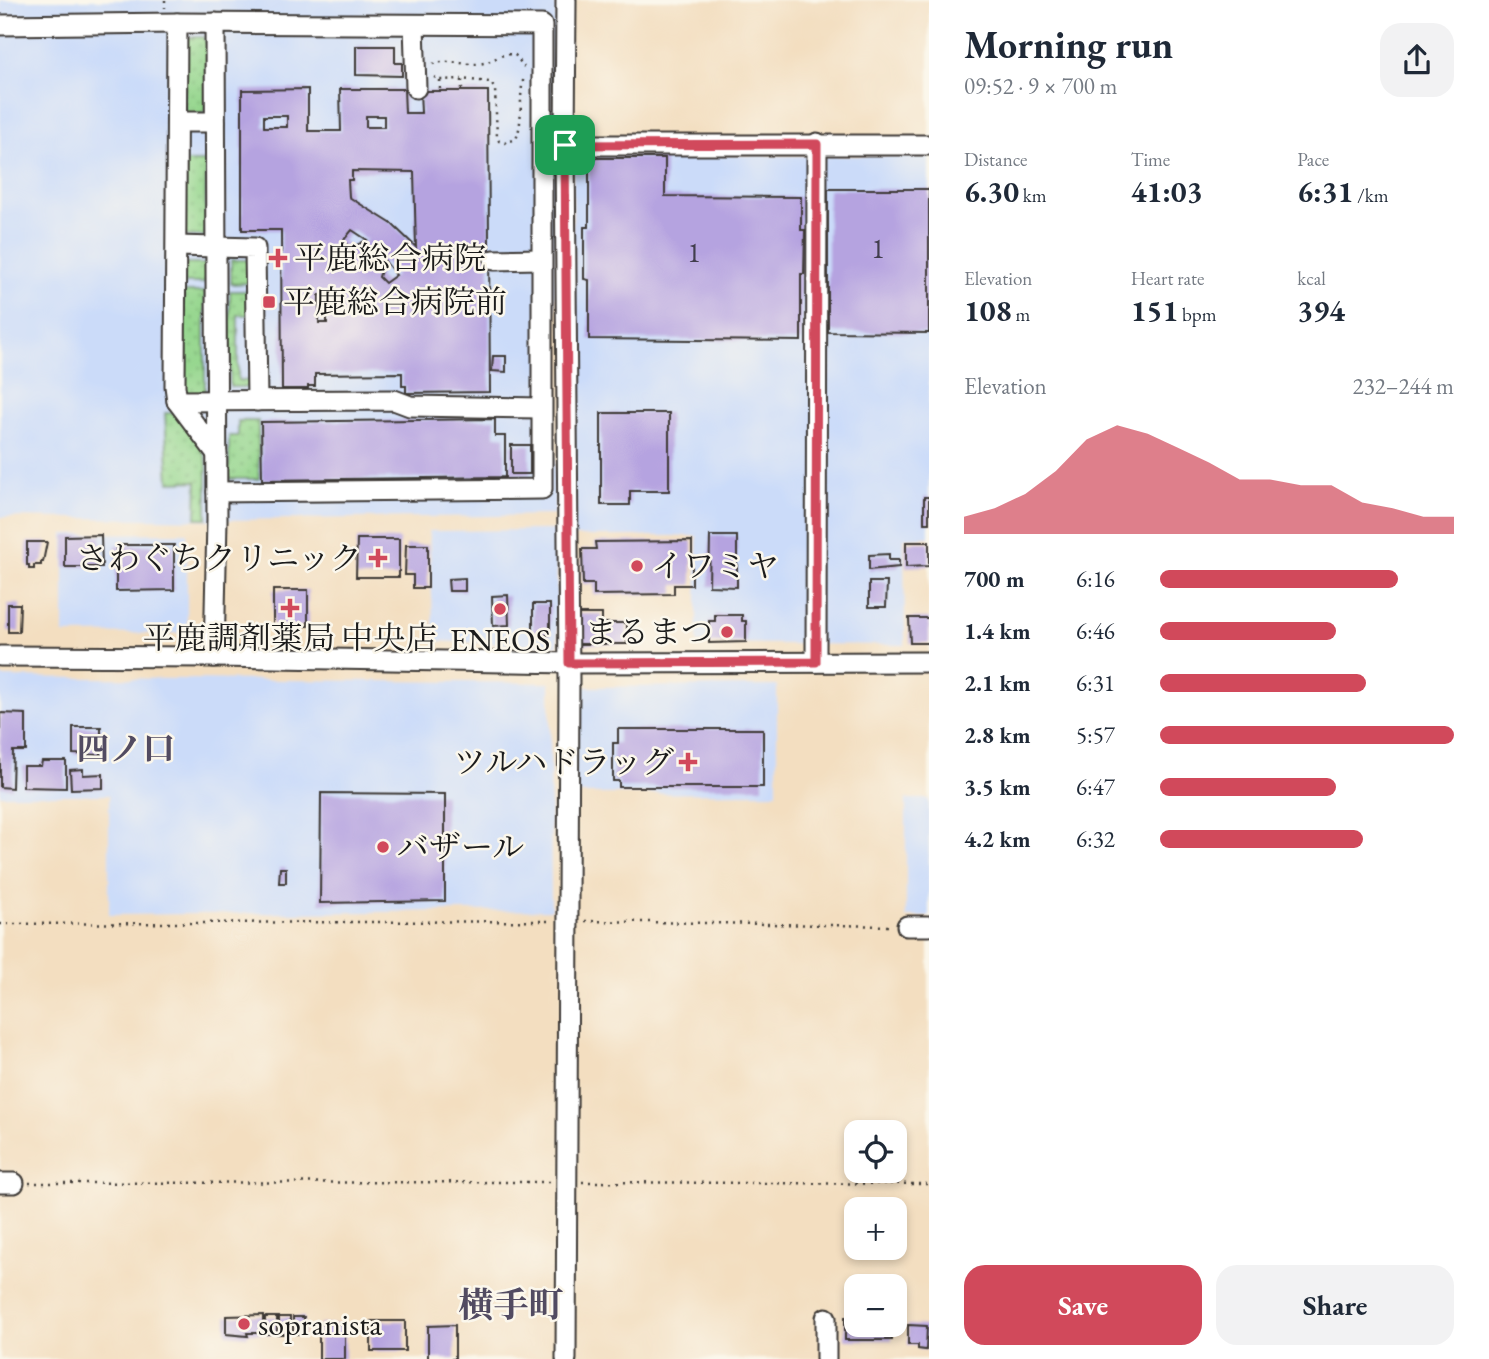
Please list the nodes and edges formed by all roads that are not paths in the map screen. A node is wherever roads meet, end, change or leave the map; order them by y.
1 (566, 0) edge
2 (177, 23) junction
3 (215, 23) junction
4 (0, 25) edge
5 (414, 25) junction
6 (422, 87) road end
7 (178, 122) junction
8 (215, 122) junction
9 (817, 144) junction
10 (565, 145) junction
11 (929, 145) edge
12 (177, 246) junction
13 (216, 247) junction
14 (541, 259) junction
15 (494, 260) dead end
16 (257, 401) junction
17 (203, 408) junction
18 (541, 408) junction
19 (217, 454) junction
20 (216, 492) junction
21 (0, 656) edge
22 (214, 657) junction
23 (816, 662) junction
24 (929, 662) edge
25 (569, 663) junction
26 (907, 926) road end
27 (929, 926) edge
28 (826, 1318) dead end
29 (566, 1359) edge
30 (825, 1359) edge

1 - 10 street
2 - 3 street
2 - 4 street
2 - 7 street
3 - 5 street
3 - 8 street
5 - 6 street
5 - 14 street
7 - 8 street
7 - 12 street
8 - 13 street
9 - 10 street
9 - 11 street
9 - 23 street
10 - 25 street
12 - 13 street
12 - 17 street
13 - 16 street
13 - 17 street
14 - 15 street
14 - 18 street
16 - 17 street
16 - 18 street
17 - 19 street
17 - 19 street
18 - 20 street
19 - 20 street
20 - 22 street
21 - 22 street
22 - 25 street
23 - 24 street
23 - 25 street
25 - 29 street
26 - 27 street
28 - 30 street

